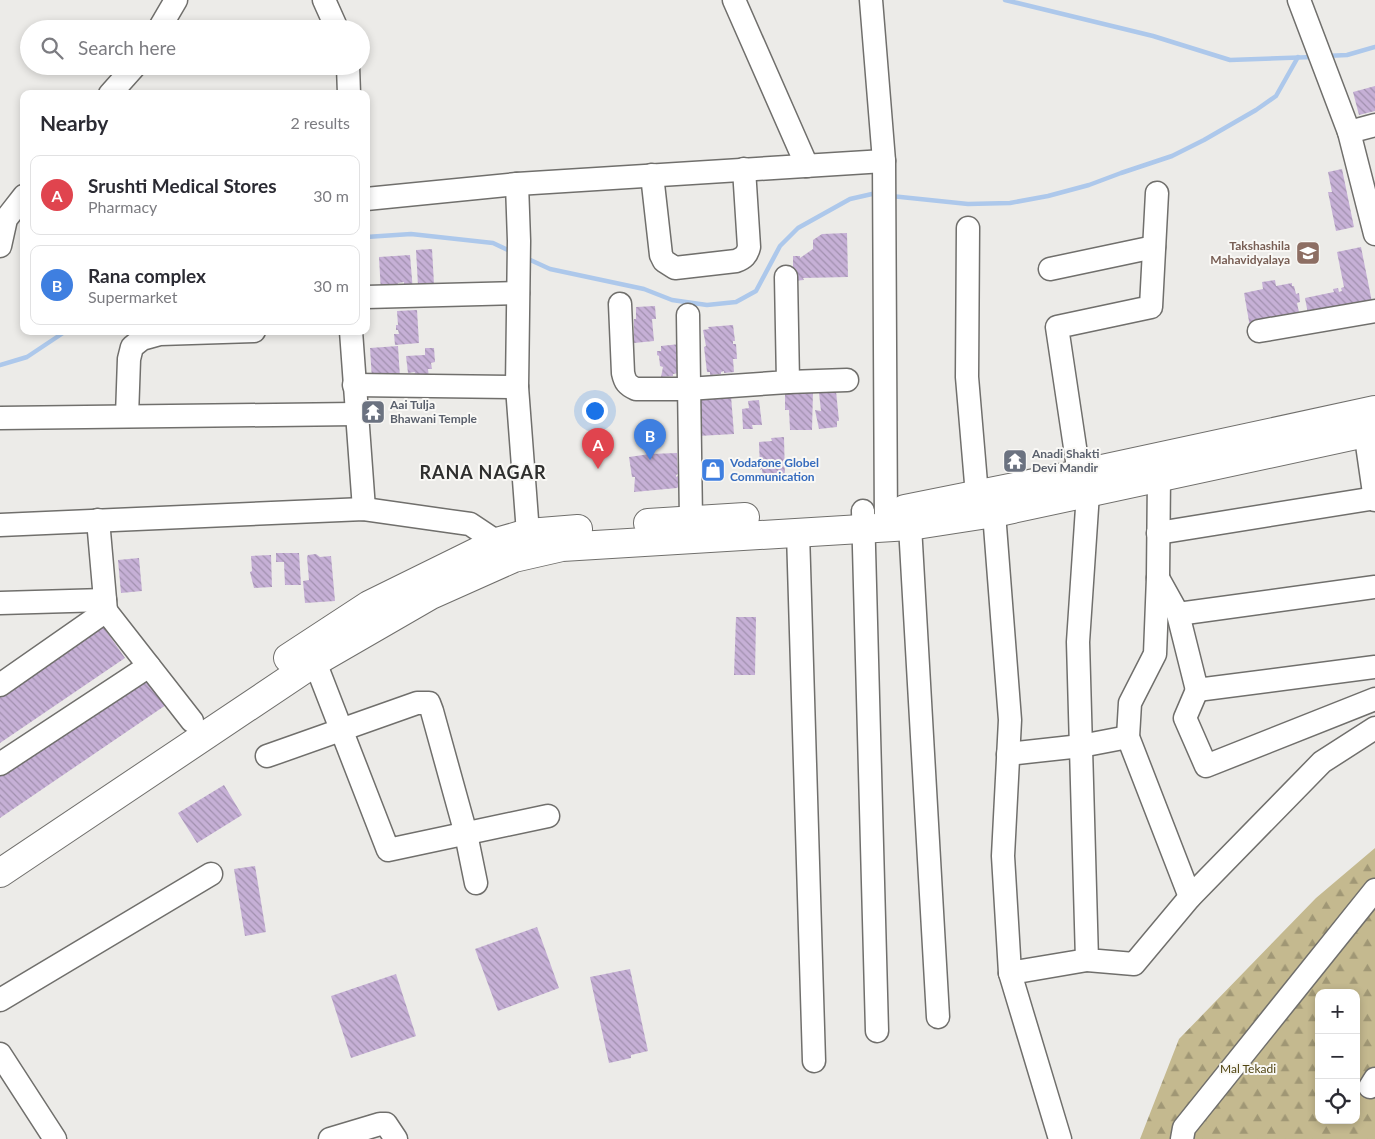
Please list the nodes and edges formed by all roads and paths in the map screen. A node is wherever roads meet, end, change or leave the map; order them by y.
1 (176, 0) edge
2 (324, 0) edge
3 (734, 0) edge
4 (871, 0) edge
5 (1299, 0) edge
6 (164, 20) edge
7 (334, 20) edge
8 (127, 75) edge
9 (348, 75) edge
10 (114, 90) edge
11 (349, 90) edge
12 (1375, 125) edge
13 (1349, 132) junction
14 (807, 166) junction
15 (884, 168) junction
16 (744, 170) junction
17 (652, 175) junction
18 (517, 184) junction
19 (1157, 192) dead end
20 (370, 199) edge
21 (20, 202) edge
22 (10, 218) edge
23 (968, 228) dead end
24 (1375, 234) edge
25 (0, 246) edge
26 (1154, 247) junction
27 (1050, 269) dead end
28 (786, 277) dead end
29 (518, 293) junction
30 (370, 297) edge
31 (620, 304) dead end
32 (1375, 311) edge
33 (688, 314) dead end
34 (1259, 331) dead end
35 (156, 335) edge
36 (351, 335) edge
37 (847, 380) dead end
38 (788, 382) junction
39 (354, 385) junction
40 (517, 387) junction
41 (688, 389) junction
42 (356, 414) junction
43 (127, 416) junction
44 (0, 418) edge
45 (1369, 422) edge
46 (1159, 476) junction
47 (1084, 484) junction
48 (1375, 499) edge
49 (986, 504) junction
50 (364, 509) junction
51 (98, 520) junction
52 (691, 520) junction
53 (882, 521) junction
54 (0, 524) edge
55 (528, 533) junction
56 (798, 533) junction
57 (1158, 533) junction
58 (505, 550) junction
59 (1158, 577) junction
60 (1375, 587) edge
61 (0, 604) edge
62 (105, 605) junction
63 (1178, 614) junction
64 (315, 662) junction
65 (149, 666) junction
66 (1375, 667) edge
67 (6, 677) edge
68 (1197, 690) junction
69 (1375, 699) edge
70 (192, 721) junction
71 (1375, 728) edge
72 (341, 729) junction
73 (1128, 737) junction
74 (1081, 746) junction
75 (1008, 754) junction
76 (267, 756) dead end
77 (0, 764) edge
78 (548, 816) dead end
79 (466, 834) junction
80 (0, 851) edge
81 (0, 873) edge
82 (211, 874) dead end
83 (476, 882) dead end
84 (1375, 890) edge
85 (1190, 896) junction
86 (1087, 960) junction
87 (1010, 973) junction
88 (0, 1000) edge
89 (938, 1017) dead end
90 (876, 1030) dead end
91 (0, 1054) edge
92 (814, 1061) dead end
93 (55, 1139) edge
94 (330, 1139) edge
95 (396, 1139) edge
96 (1060, 1139) edge
97 (1182, 1139) edge

1 - 6 street
2 - 7 street
3 - 14 street
4 - 15 street
5 - 13 street
8 - 10 street
9 - 11 street
12 - 13 street
13 - 24 street
14 - 15 street
14 - 16 street
15 - 53 street
16 - 17 street
16 - 17 street
17 - 18 street
18 - 20 street
18 - 29 street
19 - 26 street
21 - 22 street
22 - 25 street
23 - 49 street
26 - 27 street
26 - 47 street
28 - 38 street
29 - 30 street
29 - 40 street
31 - 41 street
32 - 34 street
33 - 41 street
35 - 43 street
36 - 39 street
37 - 38 street
38 - 41 street
39 - 40 street
39 - 42 street
40 - 55 street
41 - 52 street
42 - 43 street
42 - 50 street
43 - 44 street
45 - 46 main road
45 - 47 main road
45 - 48 street
46 - 47 main road
46 - 57 street
47 - 49 main road
47 - 74 street
48 - 57 street
49 - 53 main road
49 - 75 street
50 - 51 street
50 - 58 street
51 - 54 street
51 - 62 street
52 - 53 main road
52 - 55 main road
53 - 56 main road
53 - 89 street
53 - 90 street
55 - 58 main road
56 - 58 main road
56 - 92 street
57 - 59 street
58 - 64 main road
58 - 70 main road
59 - 63 street
59 - 73 street
60 - 63 street
61 - 62 street
62 - 65 street
62 - 67 street
63 - 68 street
64 - 72 street
64 - 81 main road
65 - 70 street
65 - 77 street
66 - 68 street
68 - 69 street
70 - 80 main road
71 - 85 street
72 - 76 street
72 - 79 street
72 - 79 street
73 - 74 street
73 - 85 street
74 - 75 street
74 - 86 street
75 - 87 street
78 - 79 street
79 - 83 street
82 - 88 street
84 - 97 street
85 - 86 street
86 - 87 street
87 - 96 street
91 - 93 street
94 - 95 street

